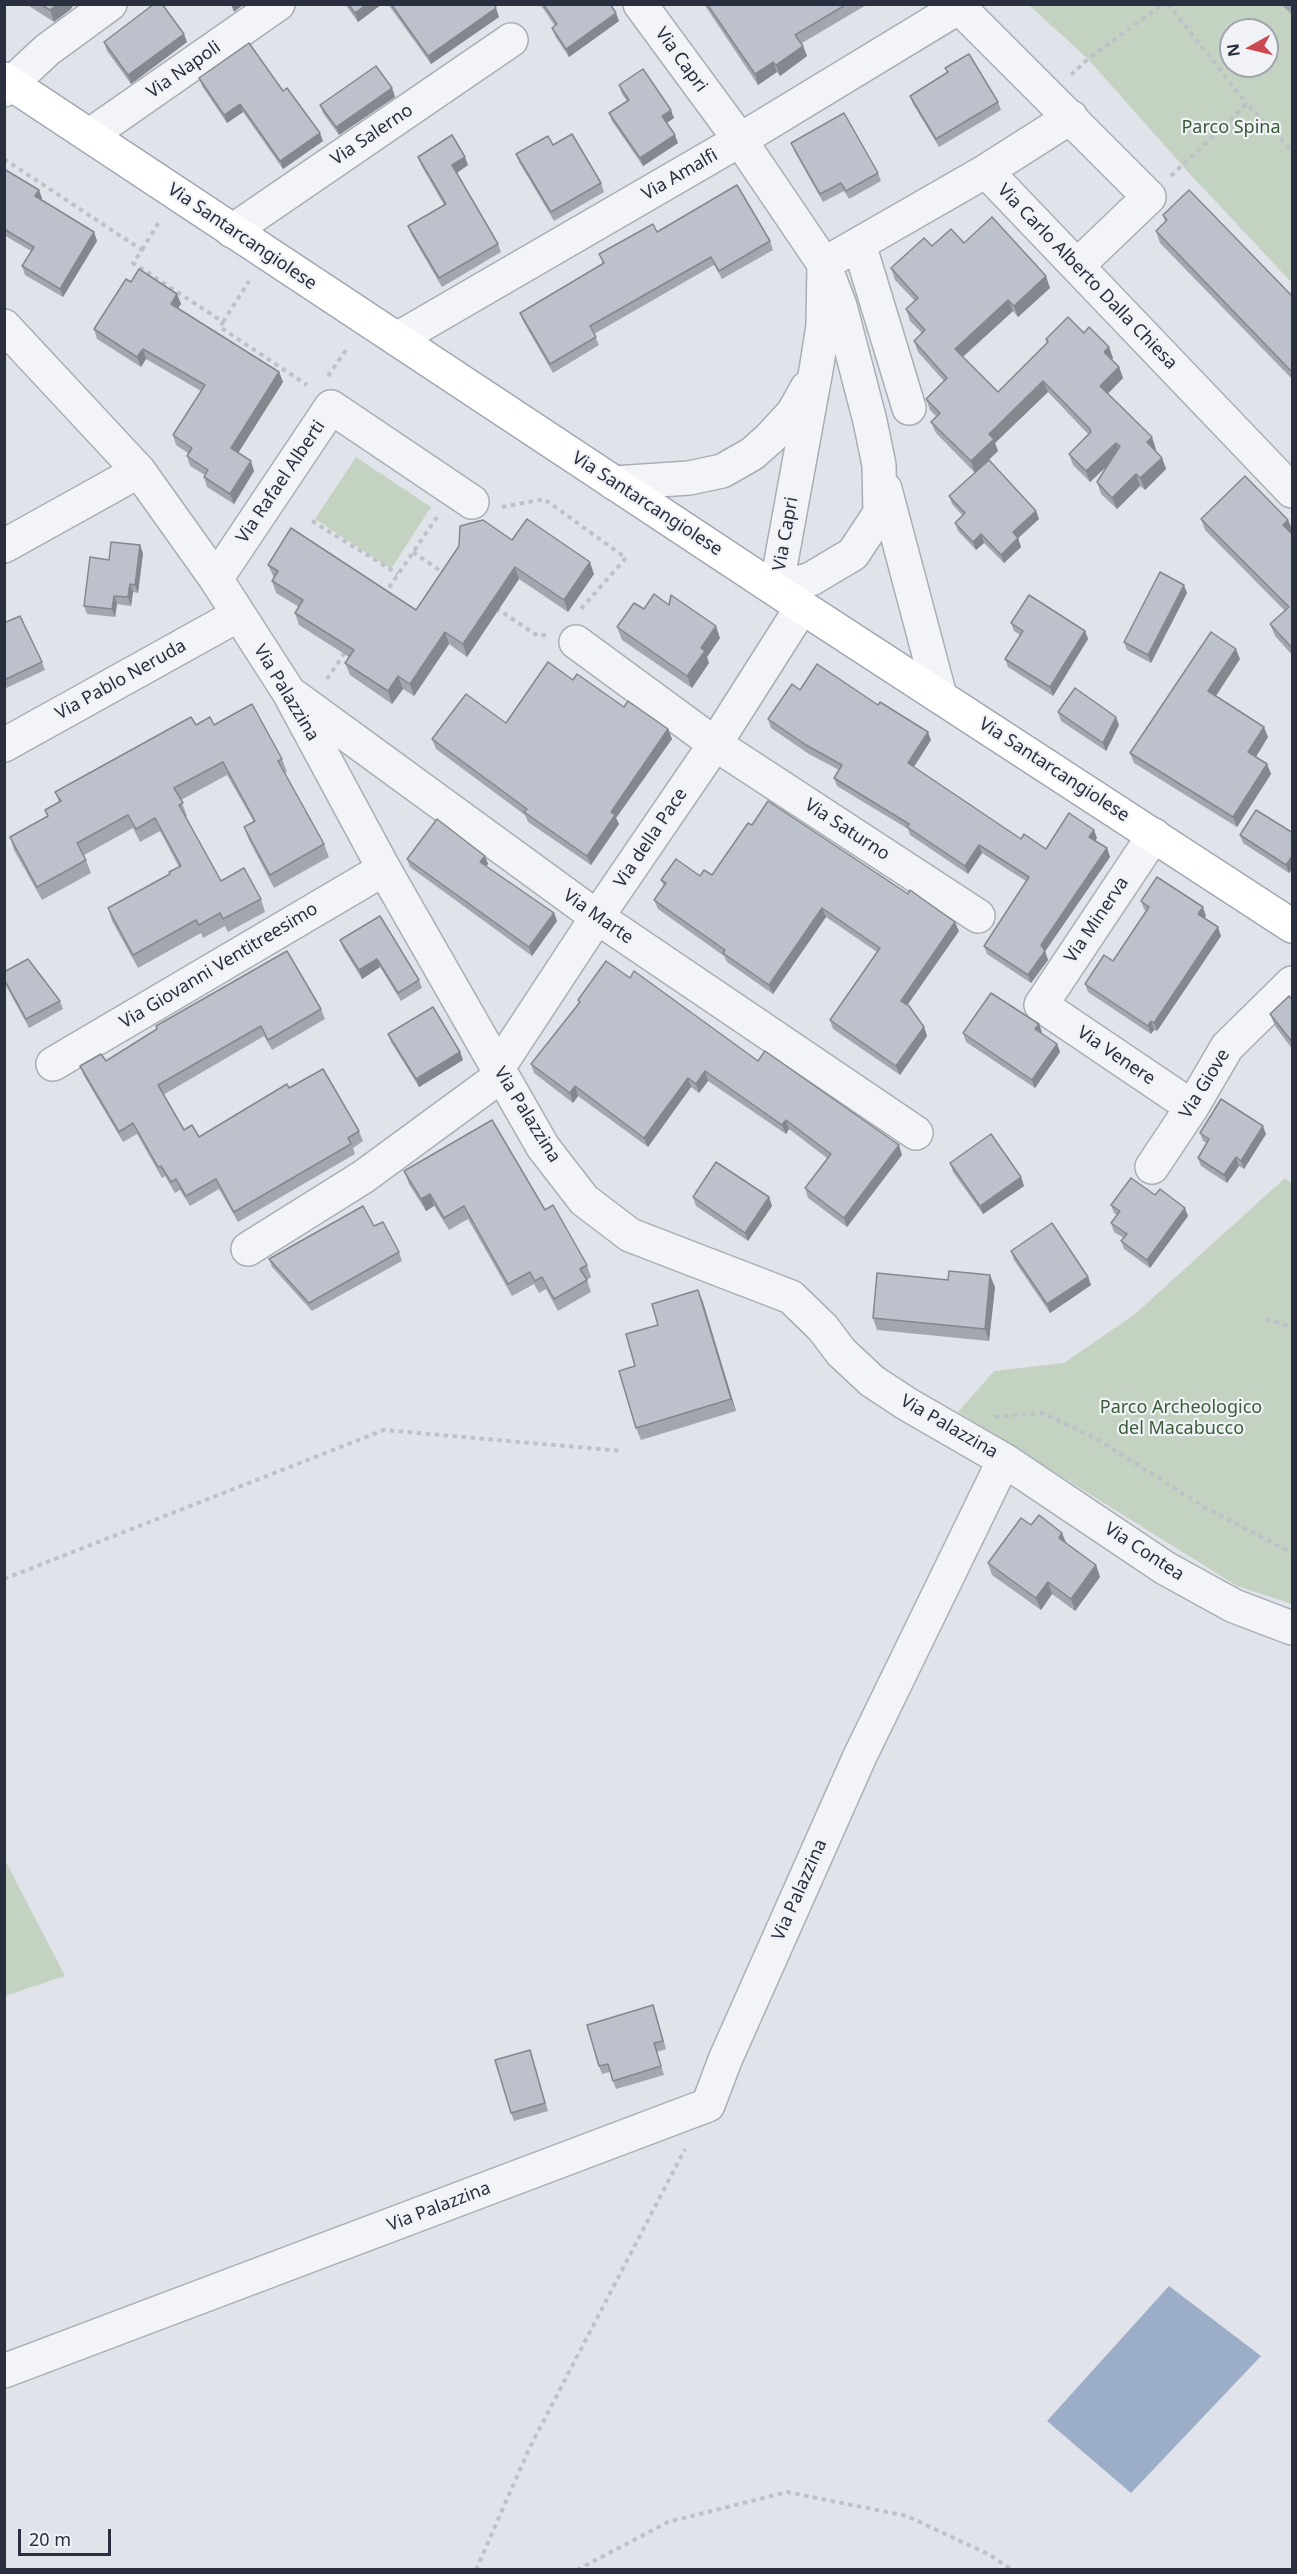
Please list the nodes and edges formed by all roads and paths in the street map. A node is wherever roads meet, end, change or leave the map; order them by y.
1 (110, 4) edge
2 (278, 4) edge
3 (640, 4) edge
4 (1163, 4) edge
5 (1168, 4) edge
6 (511, 40) dead end
7 (7, 84) edge
8 (1247, 104) junction
9 (1060, 106) junction
10 (90, 135) junction
11 (740, 140) junction
12 (1293, 151) edge
13 (4, 159) edge
14 (986, 171) junction
15 (1149, 197) junction
16 (159, 222) dead end
17 (232, 231) junction
18 (859, 244) junction
19 (142, 250) junction
20 (818, 256) junction
21 (1078, 265) junction
22 (249, 281) dead end
23 (223, 322) junction
24 (4, 326) edge
25 (397, 339) junction
26 (348, 346) dead end
27 (816, 370) junction
28 (324, 400) junction
29 (909, 408) dead end
30 (879, 465) junction
31 (139, 471) junction
32 (614, 483) junction
33 (1293, 491) edge
34 (485, 505) joint
35 (441, 511) dead end
36 (312, 521) dead end
37 (4, 546) edge
38 (413, 552) junction
39 (398, 574) junction
40 (452, 578) edge
41 (216, 579) junction
42 (789, 598) junction
43 (379, 602) edge
44 (490, 604) edge
45 (238, 615) junction
46 (569, 637) junction
47 (347, 649) edge
48 (322, 687) dead end
49 (288, 691) junction
50 (940, 696) junction
51 (715, 744) junction
52 (4, 745) edge
53 (1154, 835) junction
54 (384, 869) junction
55 (978, 916) dead end
56 (597, 917) junction
57 (1293, 926) edge
58 (1293, 983) edge
59 (1041, 1005) joint
60 (53, 1064) dead end
61 (500, 1072) junction
62 (1192, 1107) junction
63 (916, 1133) dead end
64 (1152, 1167) dead end
65 (248, 1249) dead end
66 (1266, 1319) dead end
67 (1293, 1327) edge
68 (955, 1432) junction
69 (622, 1451) dead end
70 (1004, 1460) junction
71 (1293, 1553) edge
72 (4, 1580) edge
73 (1293, 1628) edge
74 (708, 2105) junction
75 (4, 2371) edge
76 (476, 2570) edge
77 (577, 2570) edge
78 (1012, 2570) edge

1 - 7 street
2 - 10 street, Via Napoli
3 - 11 street, Via Capri
4 - 9 path
5 - 8 path
6 - 17 street, Via Salerno
7 - 10 main road, Via Santarcangiolese
8 - 12 path
8 - 15 path
9 - 11 street, Via Amalfi
9 - 14 street
9 - 15 street
10 - 17 main road, Via Santarcangiolese
11 - 20 street, Via Capri
11 - 25 street, Via Amalfi
13 - 19 path
14 - 18 street, Via Carlo Alberto Dalla Chiesa
14 - 21 street, Via Carlo Alberto Dalla Chiesa
15 - 21 street
16 - 19 path
17 - 25 main road, Via Santarcangiolese
18 - 20 street, Via Carlo Alberto Dalla Chiesa
18 - 29 street
19 - 23 path
20 - 27 street, Via Capri
20 - 30 street, Via Capri
21 - 33 street, Via Carlo Alberto Dalla Chiesa
22 - 23 path
23 - 28 path
24 - 31 street, Via Palazzina
25 - 32 main road, Via Santarcangiolese
26 - 28 path
27 - 32 street, Via Capri
27 - 42 street, Via Capri
28 - 34 street, Via Rafael Alberti
28 - 41 street, Via Rafael Alberti
30 - 42 street, Via Capri
30 - 50 street, Via Capri
31 - 37 street
31 - 41 street, Via Palazzina
32 - 42 main road, Via Santarcangiolese
34 - 46 path
35 - 38 path
36 - 39 path
38 - 39 path
38 - 40 path
39 - 43 path
41 - 45 street, Via Palazzina
42 - 50 main road, Via Santarcangiolese
42 - 51 street, Via della Pace
44 - 46 path
45 - 49 street, Via Palazzina
45 - 52 street, Via Pablo Neruda
46 - 51 street, Via Saturno
47 - 48 path
49 - 54 street, Via Palazzina
49 - 56 street, Via Marte
50 - 53 main road, Via Santarcangiolese
51 - 55 street, Via Saturno
51 - 56 street, Via della Pace
53 - 57 main road, Via Santarcangiolese
53 - 59 street, Via Minerva
54 - 60 street, Via Giovanni Ventitreesimo
54 - 61 street, Via Palazzina
56 - 61 street, Via della Pace
56 - 63 street, Via Marte
58 - 62 street, Via Giove
59 - 62 street, Via Venere
61 - 65 street
61 - 68 street, Via Palazzina
62 - 64 street, Via Giove
66 - 67 path
68 - 70 street, Via Palazzina
68 - 71 path
69 - 72 path
70 - 73 street, Via Contea
70 - 74 street, Via Palazzina
74 - 75 street, Via Palazzina
74 - 76 path
77 - 78 path

